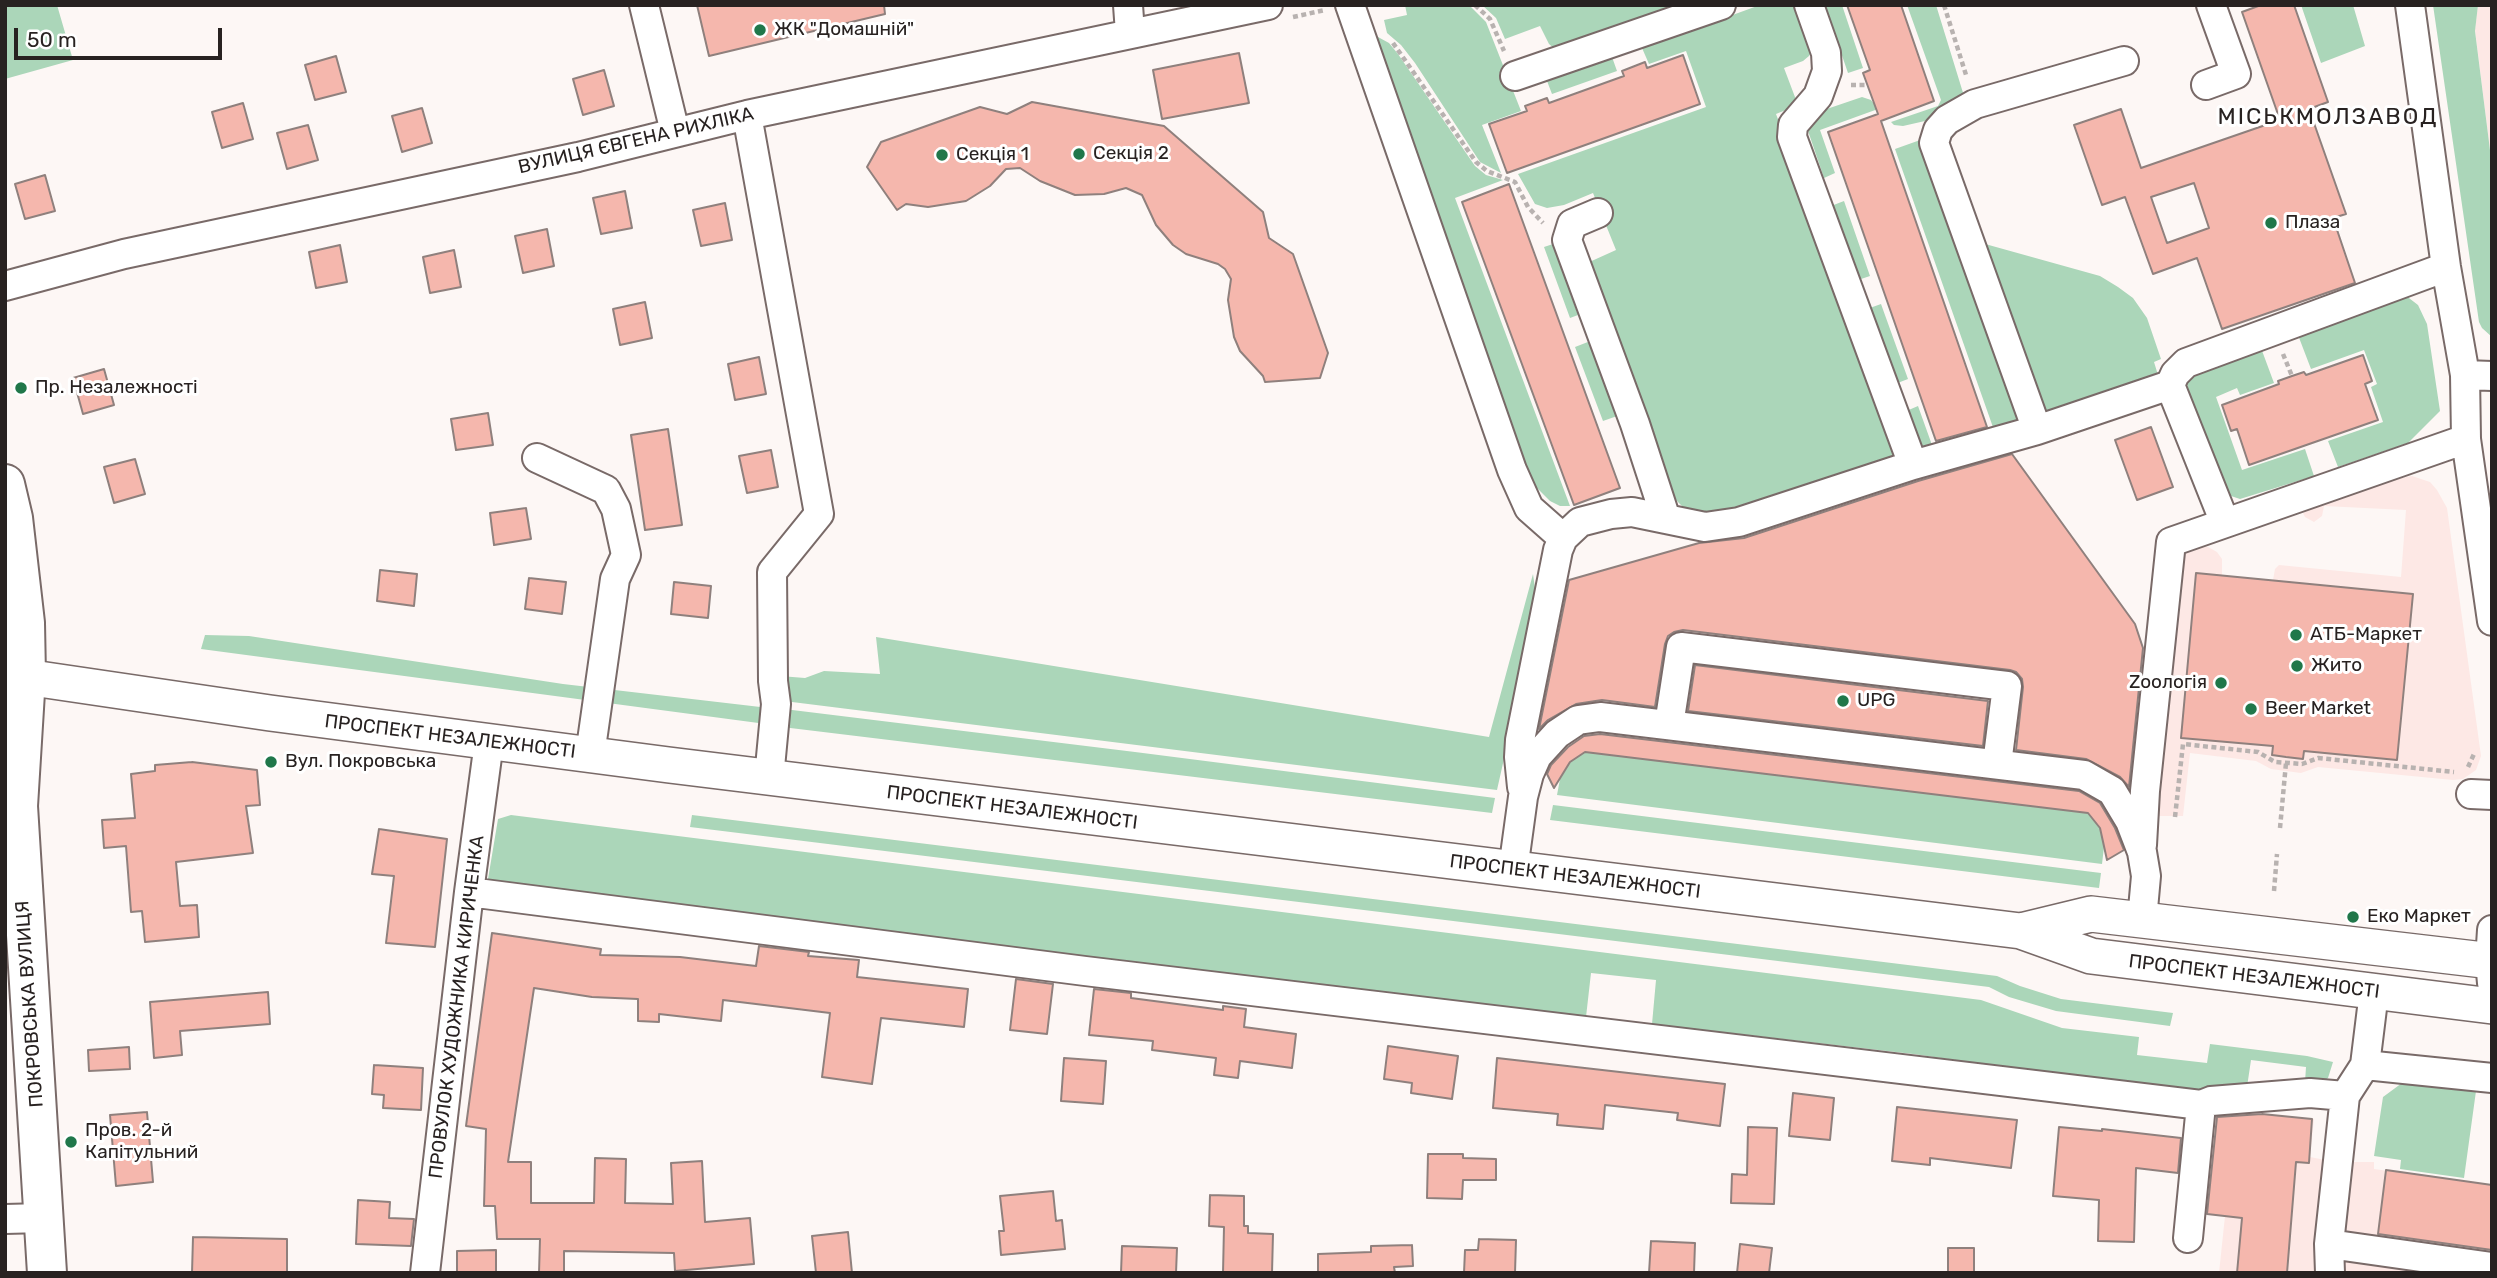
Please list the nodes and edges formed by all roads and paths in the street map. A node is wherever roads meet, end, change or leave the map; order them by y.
1 (644, 5) edge
2 (1268, 5) edge
3 (1350, 5) edge
4 (1475, 5) edge
5 (1721, 5) edge
6 (1809, 5) edge
7 (1944, 5) edge
8 (2211, 5) edge
9 (2410, 5) edge
10 (1129, 19) edge
11 (1384, 36) dead end
12 (2124, 61) dead end
13 (1515, 76) joint
14 (2206, 85) dead end
15 (1975, 104) junction
16 (747, 115) junction
17 (675, 132) junction
18 (1598, 213) dead end
19 (1545, 225) dead end
20 (2446, 267) junction
21 (5, 286) edge
22 (2478, 376) edge
23 (2170, 385) junction
24 (2037, 430) junction
25 (2466, 439) junction
26 (537, 458) dead end
27 (1913, 465) junction
28 (5, 484) edge
29 (1666, 519) junction
30 (2225, 523) junction
31 (1563, 538) junction
32 (2492, 621) edge
33 (16, 675) edge
34 (1669, 725) junction
35 (489, 742) junction
36 (2474, 754) dead end
37 (590, 755) junction
38 (2286, 763) junction
39 (1997, 764) junction
40 (769, 778) junction
41 (1523, 797) junction
42 (2175, 817) dead end
43 (2280, 828) dead end
44 (2142, 852) junction
45 (2277, 854) dead end
46 (13, 869) edge
47 (1513, 870) junction
48 (2274, 891) dead end
49 (469, 892) junction
50 (2142, 920) junction
51 (2021, 931) junction
52 (2491, 959) edge
53 (2374, 992) junction
54 (2492, 1006) edge
55 (2365, 1065) junction
56 (2492, 1078) edge
57 (2345, 1096) junction
58 (2200, 1105) junction
59 (43, 1218) junction
60 (5, 1219) edge
61 (2188, 1238) dead end
62 (2329, 1244) junction
63 (2492, 1268) edge
64 (47, 1273) edge
65 (425, 1273) edge
66 (2330, 1273) edge

1 - 17 street
2 - 10 street, ВУЛИЦЯ ЄВГЕНА РИХЛІКА
3 - 31 street
4 - 13 path
5 - 13 street
6 - 27 street
7 - 15 path
8 - 14 street
9 - 20 street
10 - 16 street, ВУЛИЦЯ ЄВГЕНА РИХЛІКА
11 - 19 path
12 - 15 street
15 - 24 street
16 - 17 street, ВУЛИЦЯ ЄВГЕНА РИХЛІКА
16 - 40 street
17 - 21 street, ВУЛИЦЯ ЄВГЕНА РИХЛІКА
18 - 29 street
20 - 22 street
20 - 23 street
22 - 25 street
23 - 24 street
23 - 30 street
24 - 27 street
25 - 30 street
25 - 32 street
26 - 37 street
27 - 29 street
28 - 33 highway, ПОКРОВСЬКА ВУЛИЦЯ
29 - 31 street
30 - 44 street
31 - 41 street
33 - 35 main road, ПРОСПЕКТ НЕЗАЛЕЖНОСТІ
33 - 46 highway, ПОКРОВСЬКА ВУЛИЦЯ
34 - 39 street
34 - 39 street
34 - 41 street
35 - 37 main road, ПРОСПЕКТ НЕЗАЛЕЖНОСТІ
35 - 49 street, ПРОВУЛОК ХУДОЖНИКА КИРИЧЕНКА
36 - 38 path
37 - 40 main road, ПРОСПЕКТ НЕЗАЛЕЖНОСТІ
38 - 42 path
38 - 43 path
39 - 44 street
40 - 47 main road, ПРОСПЕКТ НЕЗАЛЕЖНОСТІ
41 - 47 street
44 - 50 street
45 - 48 path
46 - 59 highway, ПОКРОВСЬКА ВУЛИЦЯ
47 - 51 main road, ПРОСПЕКТ НЕЗАЛЕЖНОСТІ
49 - 58 street
49 - 65 street, ПРОВУЛОК ХУДОЖНИКА КИРИЧЕНКА
50 - 51 main road, ПРОСПЕКТ НЕЗАЛЕЖНОСТІ
50 - 52 main road, ПРОСПЕКТ НЕЗАЛЕЖНОСТІ
51 - 53 main road, ПРОСПЕКТ НЕЗАЛЕЖНОСТІ
53 - 54 main road, ПРОСПЕКТ НЕЗАЛЕЖНОСТІ
53 - 55 street
55 - 56 street
55 - 57 street
57 - 58 street
57 - 62 street
58 - 61 street
59 - 60 street
59 - 64 highway, ПОКРОВСЬКА ВУЛИЦЯ
62 - 63 street
62 - 66 street

